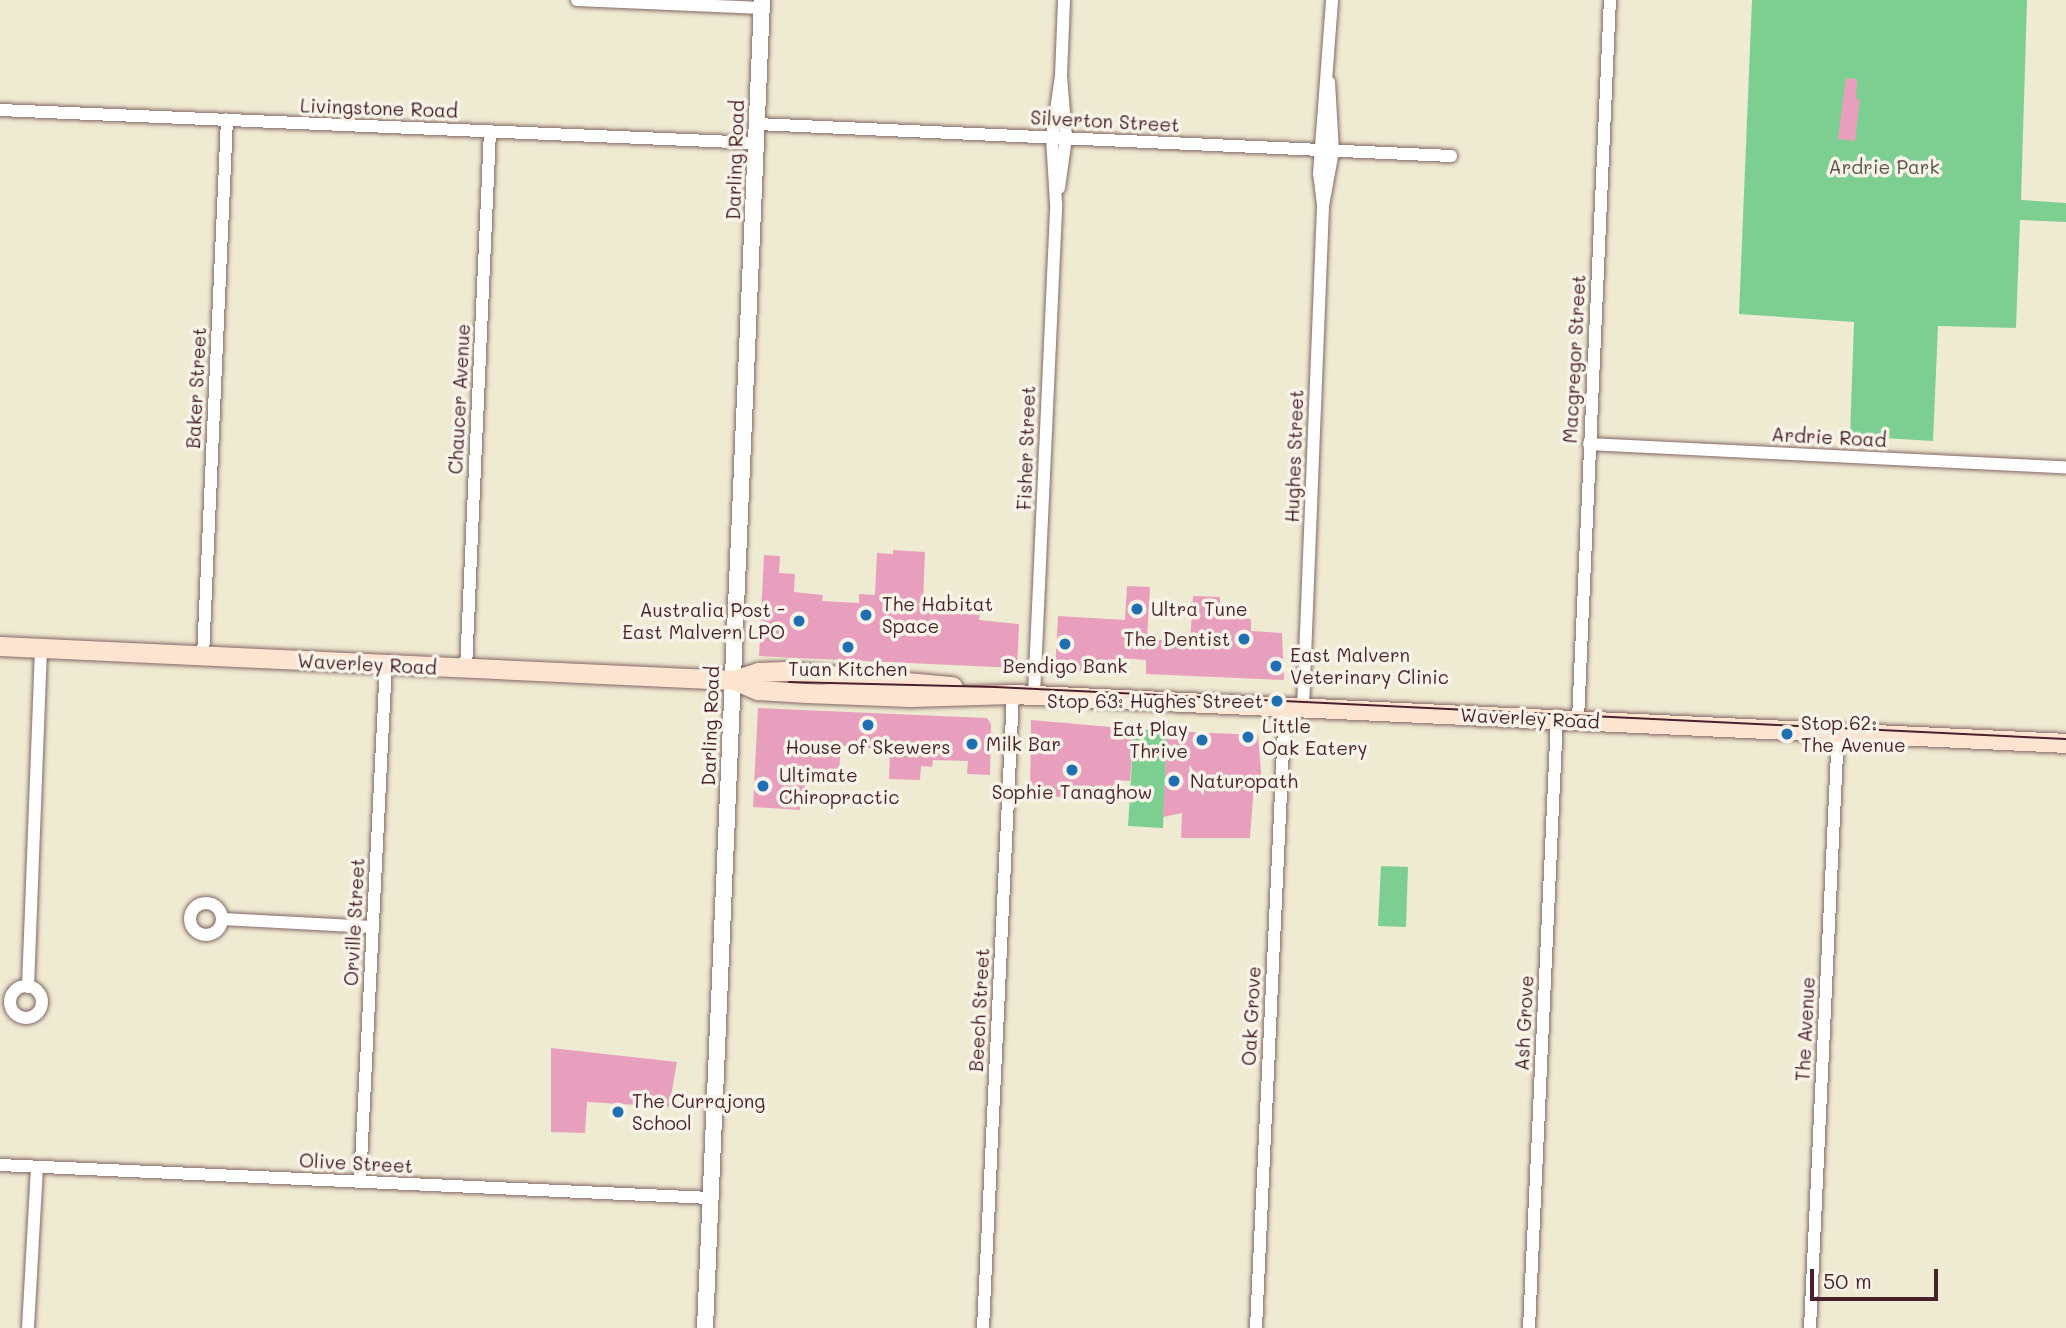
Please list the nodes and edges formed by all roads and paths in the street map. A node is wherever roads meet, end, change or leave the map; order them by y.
1 (577, 0) edge
2 (1064, 0) edge
3 (1332, 0) edge
4 (1609, 0) edge
5 (762, 4) edge
6 (1061, 76) junction
7 (0, 110) edge
8 (227, 120) junction
9 (757, 124) junction
10 (490, 132) junction
11 (1052, 137) junction
12 (1066, 138) junction
13 (756, 143) junction
14 (1326, 150) junction
15 (1451, 156) dead end
16 (1056, 203) junction
17 (1589, 444) junction
18 (2066, 467) edge
19 (0, 646) edge
20 (41, 648) junction
21 (203, 656) junction
22 (386, 664) junction
23 (466, 668) junction
24 (734, 680) junction
25 (1004, 693) junction
26 (1034, 695) junction
27 (1294, 707) junction
28 (1557, 719) junction
29 (1578, 720) junction
30 (1838, 732) junction
31 (2066, 743) edge
32 (222, 919) dead end
33 (373, 927) junction
34 (28, 987) dead end
35 (0, 1165) edge
36 (37, 1167) junction
37 (360, 1182) junction
38 (711, 1198) junction
39 (28, 1328) edge
40 (705, 1328) edge
41 (983, 1328) edge
42 (1256, 1328) edge
43 (1529, 1328) edge
44 (1810, 1328) edge

1 - 5 street
2 - 6 street, Fisher Street
3 - 14 street, Hughes Street
4 - 17 street, Macgregor Street
5 - 9 street, Darling Road
6 - 11 street, Fisher Street
6 - 12 street, Fisher Street
7 - 8 street, Livingstone Road
8 - 10 street, Livingstone Road
8 - 21 street, Baker Street
9 - 11 street, Silverton Street
9 - 13 street, Darling Road
10 - 13 street, Livingstone Road
10 - 23 street, Chaucer Avenue
11 - 12 street, Silverton Street
11 - 16 street, Fisher Street
12 - 14 street, Silverton Street
12 - 16 street, Fisher Street
13 - 24 street, Darling Road
14 - 15 street, Silverton Street
14 - 27 street, Hughes Street
16 - 26 street, Fisher Street
17 - 18 street, Ardrie Road
17 - 29 street, Macgregor Street
19 - 20 main road, Waverley Road
20 - 21 main road, Waverley Road
20 - 34 street
21 - 22 main road, Waverley Road
22 - 23 main road, Waverley Road
22 - 33 street, Orville Street
23 - 24 main road, Waverley Road
24 - 25 main road, Waverley Road
24 - 38 street, Darling Road
25 - 26 main road, Waverley Road
25 - 41 street, Beech Street
26 - 27 main road, Waverley Road
27 - 28 main road, Waverley Road
27 - 42 street, Oak Grove
28 - 29 main road, Waverley Road
28 - 43 street, Ash Grove
29 - 30 main road, Waverley Road
30 - 31 main road, Waverley Road
30 - 44 street, The Avenue
32 - 33 street
33 - 37 street, Orville Street
35 - 36 street, Olive Street
36 - 37 street, Olive Street
36 - 39 street
37 - 38 street, Olive Street
38 - 40 street, Darling Road

